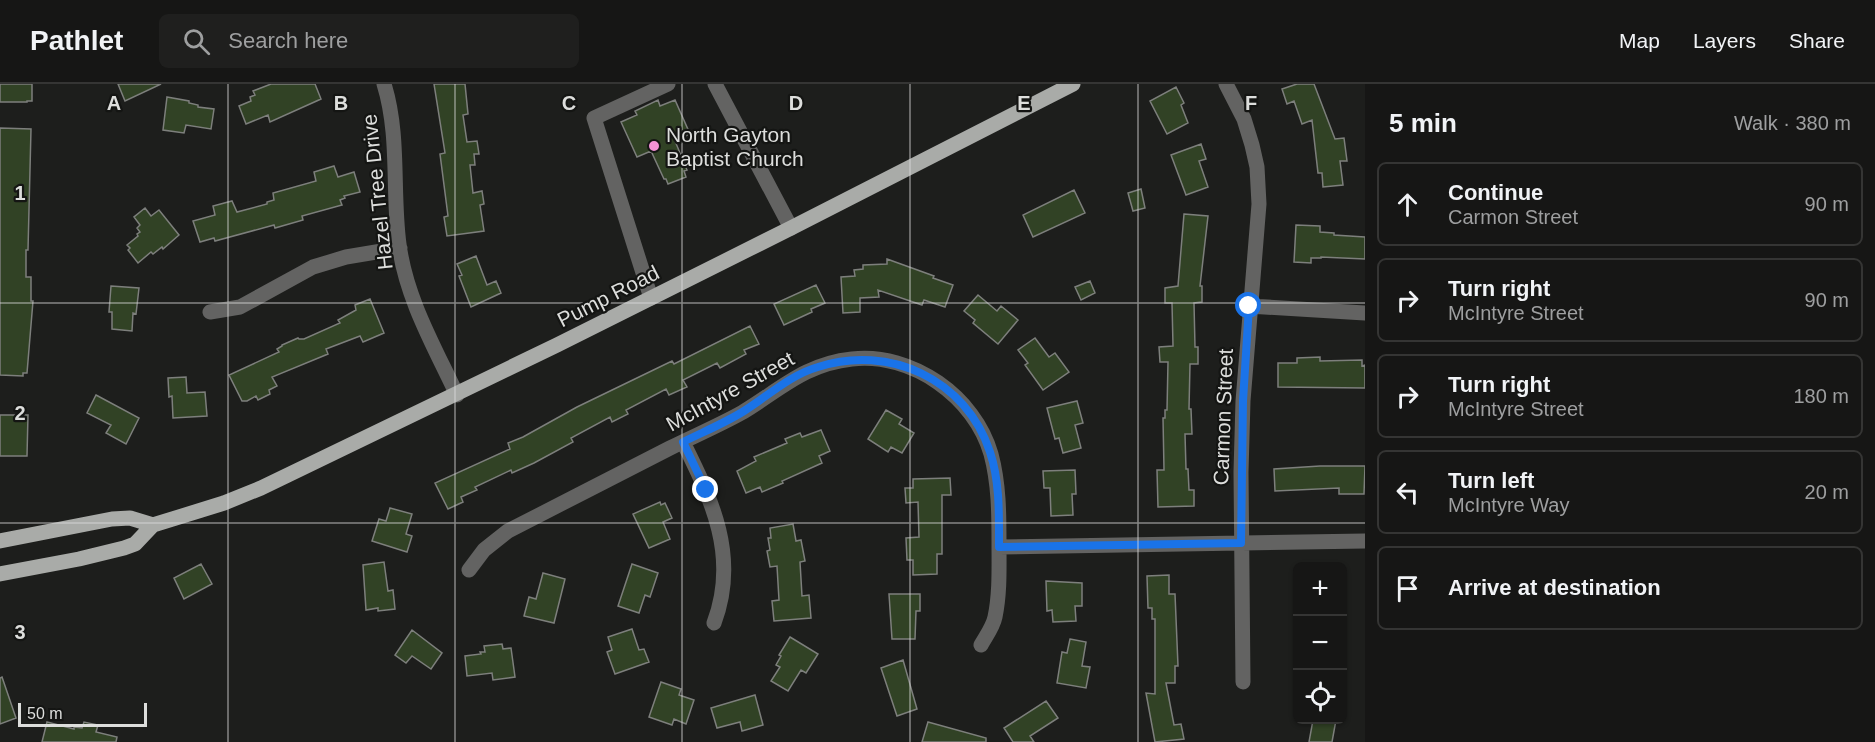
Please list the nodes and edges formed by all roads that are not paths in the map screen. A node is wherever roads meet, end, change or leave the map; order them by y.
1 (384, 84) edge
2 (668, 84) edge
3 (715, 84) edge
4 (1073, 84) edge
5 (1226, 84) edge
6 (791, 228) junction
7 (400, 248) junction
8 (651, 298) junction
9 (1249, 306) junction
10 (210, 312) dead end
11 (1365, 313) edge
12 (457, 395) junction
13 (683, 442) junction
14 (153, 525) junction
15 (0, 541) edge
16 (1365, 541) edge
17 (1241, 543) junction
18 (999, 547) junction
19 (469, 570) dead end
20 (0, 574) edge
21 (714, 623) dead end
22 (981, 645) dead end
23 (1243, 682) dead end

1 - 7 street, Hazel Tree Drive
2 - 8 street
3 - 6 street
4 - 6 main road, Pump Road
5 - 9 street, Carmon Street
6 - 8 main road, Pump Road
7 - 10 street
7 - 12 street, Hazel Tree Drive
8 - 12 main road, Pump Road
9 - 11 street
9 - 17 street, Carmon Street
12 - 14 main road, Pump Road
13 - 18 street, McIntyre Street
13 - 19 street, McIntyre Street
13 - 21 street
14 - 15 main road
14 - 20 main road, Pump Road
16 - 17 street
17 - 18 street
17 - 23 street, Carmon Street
18 - 22 street, McIntyre Street

